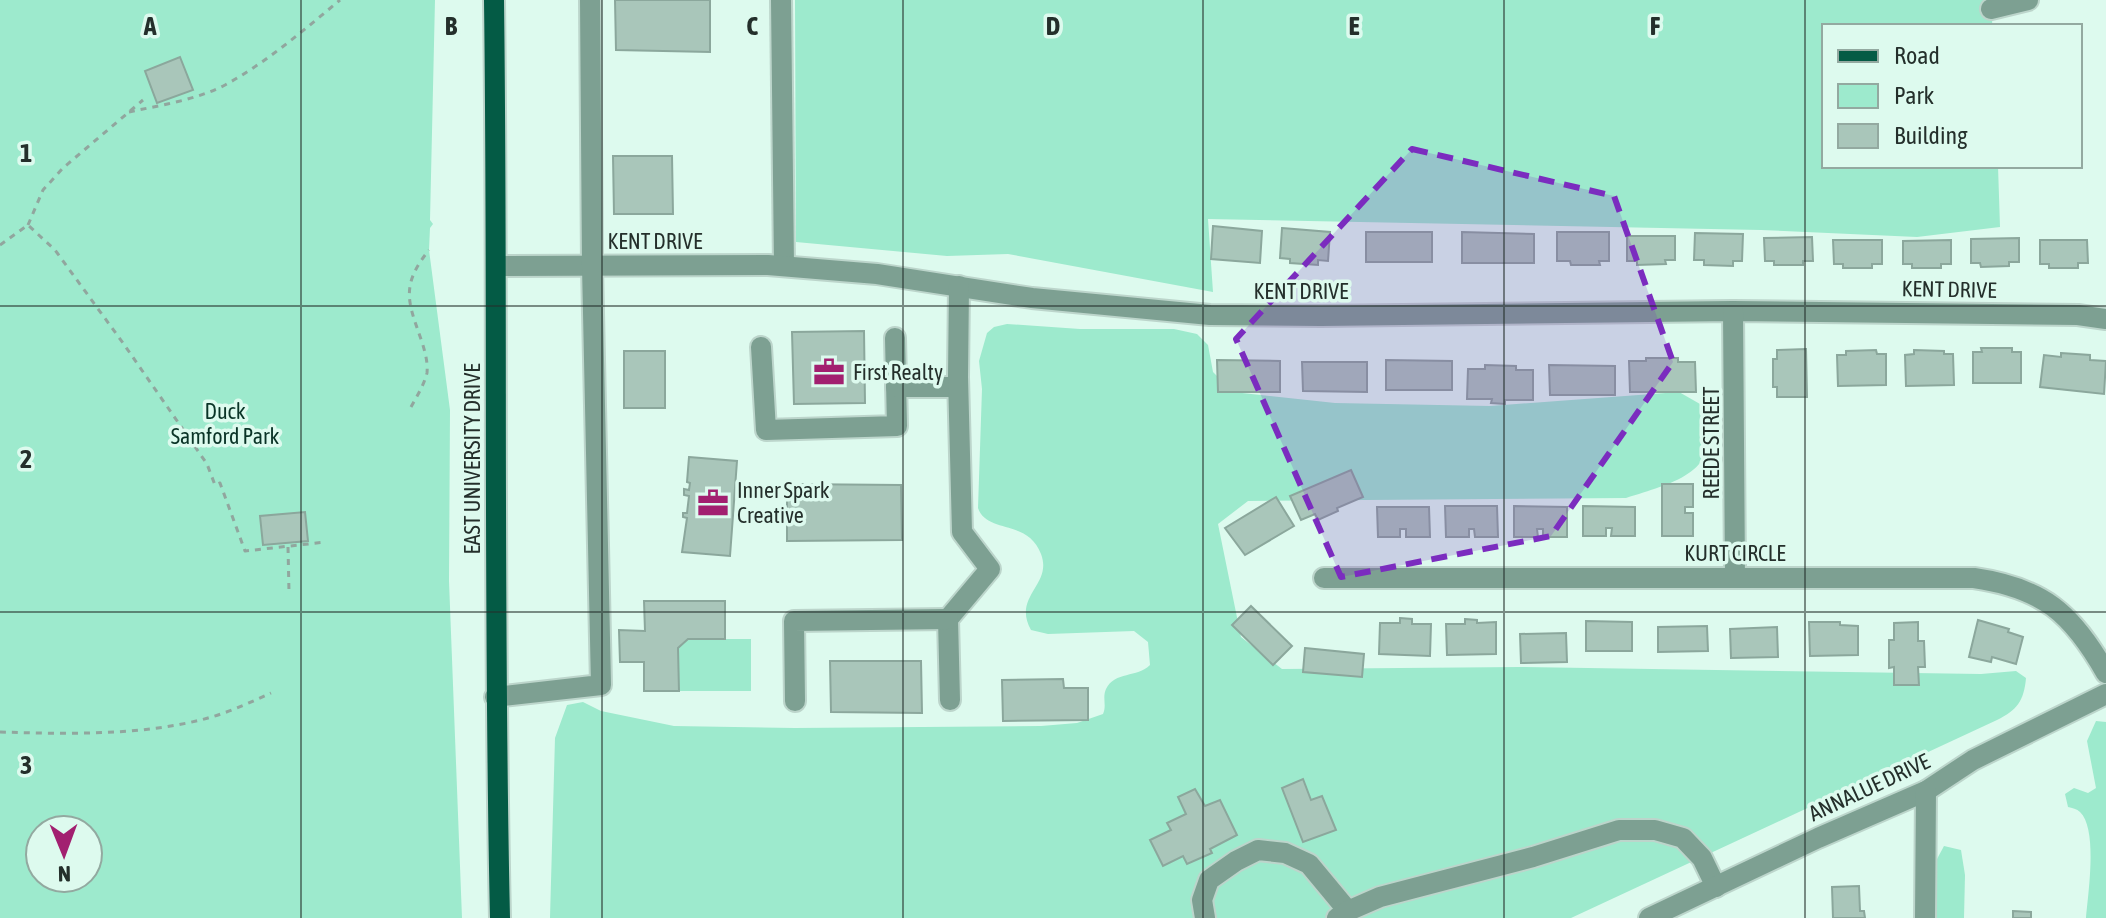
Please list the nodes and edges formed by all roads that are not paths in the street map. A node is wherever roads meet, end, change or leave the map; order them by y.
1 (494, 0) edge
2 (590, 0) edge
3 (781, 0) edge
4 (2028, 0) edge
5 (1991, 9) dead end
6 (497, 266) junction
7 (592, 266) junction
8 (784, 266) junction
9 (959, 286) junction
10 (1733, 311) junction
11 (2106, 319) edge
12 (895, 338) dead end
13 (761, 347) dead end
14 (896, 387) junction
15 (958, 387) junction
16 (1735, 576) junction
17 (1324, 578) dead end
18 (948, 619) junction
19 (2106, 673) edge
20 (2106, 694) edge
21 (495, 697) junction
22 (950, 700) dead end
23 (795, 701) dead end
24 (1926, 791) junction
25 (1716, 887) junction
26 (1342, 914) edge
27 (500, 918) edge
28 (1205, 918) edge
29 (1649, 918) edge
30 (1925, 918) edge

1 - 6 main road, EAST UNIVERSITY DRIVE
2 - 7 street
3 - 8 street
4 - 5 street
6 - 7 street, KENT DRIVE
6 - 21 main road, EAST UNIVERSITY DRIVE
7 - 8 street, KENT DRIVE
7 - 21 street
8 - 9 street, KENT DRIVE
9 - 10 street, KENT DRIVE
9 - 15 street
10 - 11 street, KENT DRIVE
10 - 16 street, REEDE STREET
12 - 14 street
13 - 14 street
14 - 15 street
15 - 18 street
16 - 17 street, KURT CIRCLE
16 - 19 street, KURT CIRCLE
18 - 22 street
18 - 23 street
20 - 24 street, ANNALUE DRIVE
21 - 27 main road, EAST UNIVERSITY DRIVE
24 - 25 street, ANNALUE DRIVE
24 - 30 street
25 - 26 street
25 - 29 street, ANNALUE DRIVE
26 - 28 street

